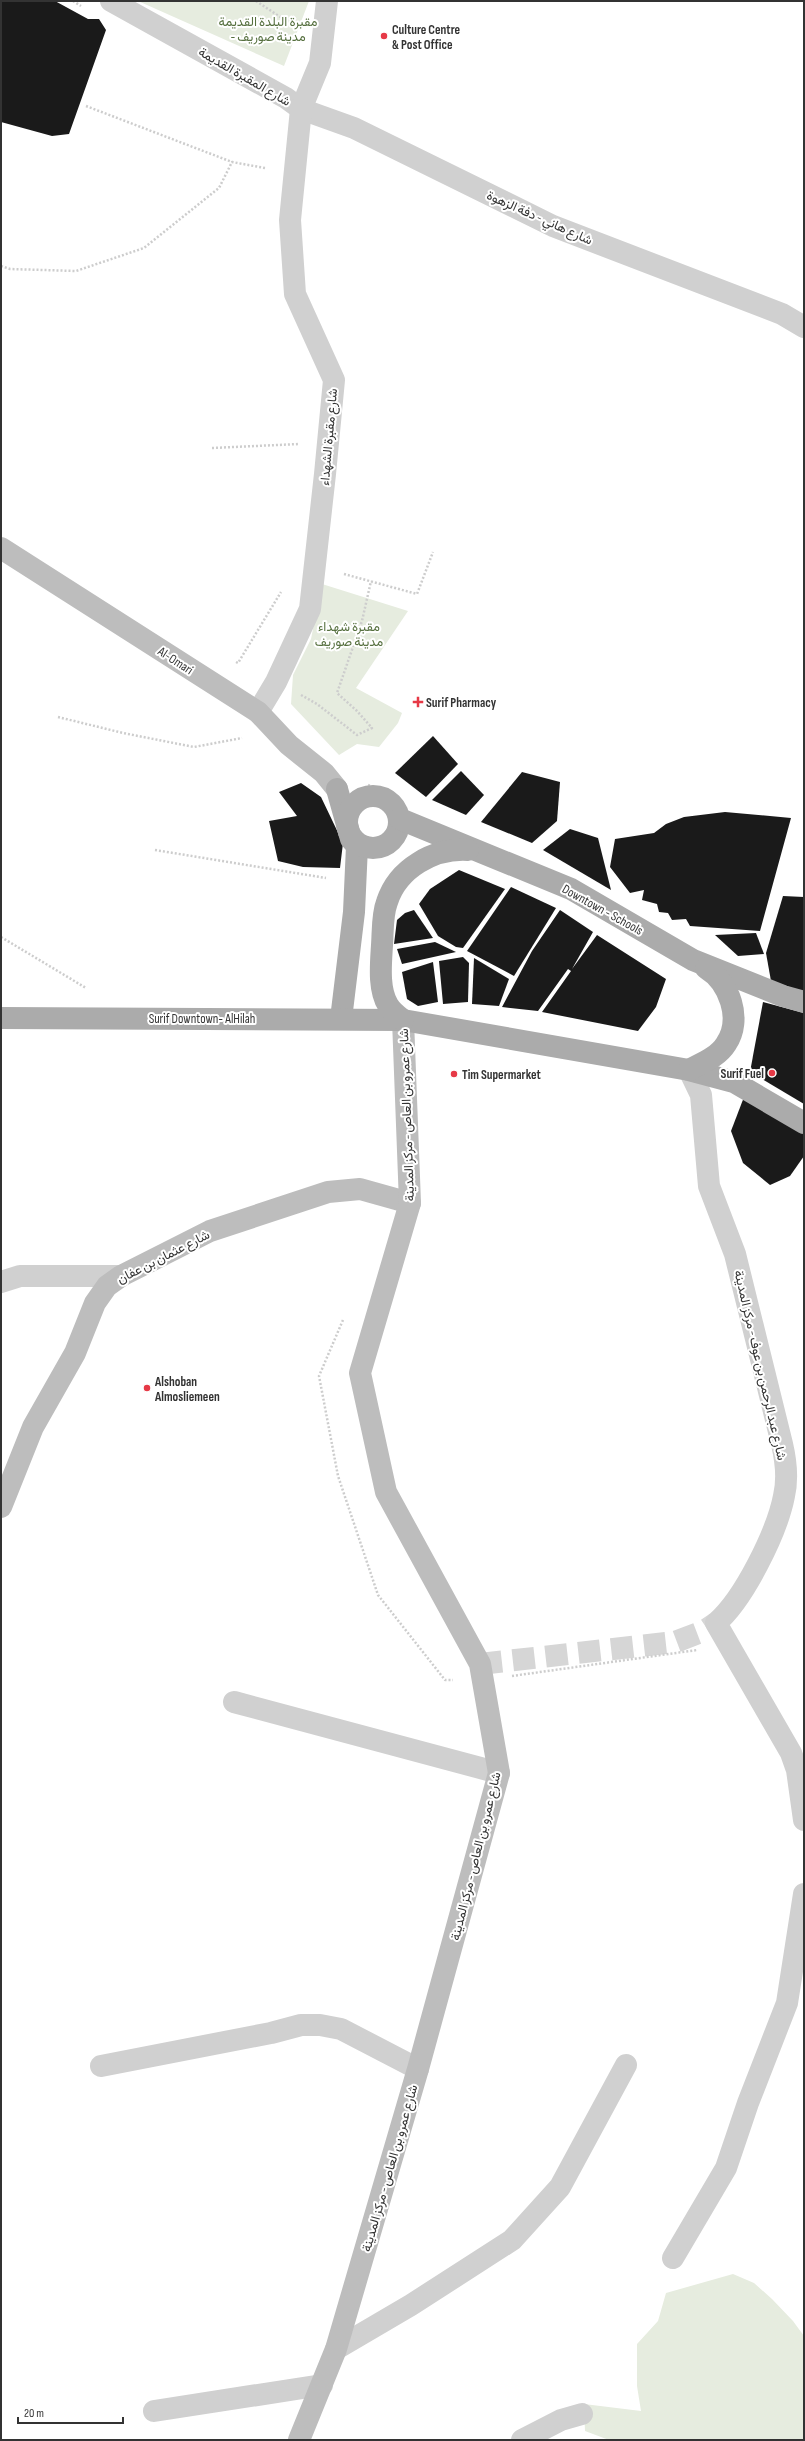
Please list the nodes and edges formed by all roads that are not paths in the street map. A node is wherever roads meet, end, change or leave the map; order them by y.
1 (111, 1) edge
2 (326, 1) edge
3 (301, 109) junction
4 (804, 327) edge
5 (1, 548) edge
6 (258, 712) junction
7 (337, 789) junction
8 (362, 792) junction
9 (400, 819) junction
10 (348, 830) junction
11 (475, 850) junction
12 (693, 960) junction
13 (804, 1002) edge
14 (1, 1018) edge
15 (341, 1019) junction
16 (403, 1020) junction
17 (689, 1070) junction
18 (804, 1123) edge
19 (410, 1203) junction
20 (121, 1276) junction
21 (1, 1282) edge
22 (1, 1508) edge
23 (234, 1702) dead end
24 (499, 1773) junction
25 (804, 1820) edge
26 (804, 1894) edge
27 (626, 2065) dead end
28 (101, 2066) dead end
29 (418, 2069) junction
30 (673, 2258) dead end
31 (336, 2349) junction
32 (322, 2385) junction
33 (154, 2411) dead end
34 (582, 2414) dead end
35 (299, 2440) edge
36 (522, 2440) edge

1 - 3 street, شارع المقبرة القديمة
2 - 3 street, شارع المقبرة القديمة
3 - 4 street, شارع هاني - دفة الزهوة
3 - 6 street, شارع مقبرة الشهداء
5 - 6 main road, Al-Omari
6 - 7 main road, Al-Omari
7 - 8 main road
7 - 10 main road
8 - 9 main road
8 - 10 main road
9 - 10 main road
9 - 11 main road, Downtown - Schools
10 - 15 main road
11 - 12 main road, Downtown - Schools
11 - 16 main road
12 - 13 main road, Downtown - Schools
12 - 17 main road
14 - 15 main road, Surif Downtown- AlHilah
15 - 16 main road, Surif Downtown- AlHilah
16 - 17 main road, Surif Downtown- AlHilah
16 - 19 main road, شارع عمرو بن العاص - مركز المدينة
17 - 18 main road
17 - 25 street, شارع عبد الرحمن بن عوف - مركز المدينة
19 - 20 main road, شارع عثمان بن عفان
19 - 24 main road, شارع عمرو بن العاص - مركز المدينة
20 - 21 street
20 - 22 main road, شارع عثمان بن عفان
23 - 24 street
24 - 29 main road, شارع عمرو بن العاص - مركز المدينة
26 - 30 street
27 - 31 street
28 - 29 street
29 - 31 main road, شارع عمرو بن العاص - مركز المدينة
31 - 32 main road, شارع عمرو بن العاص - مركز المدينة
32 - 33 street
32 - 35 main road, شارع عمرو بن العاص - مركز المدينة
34 - 36 street

